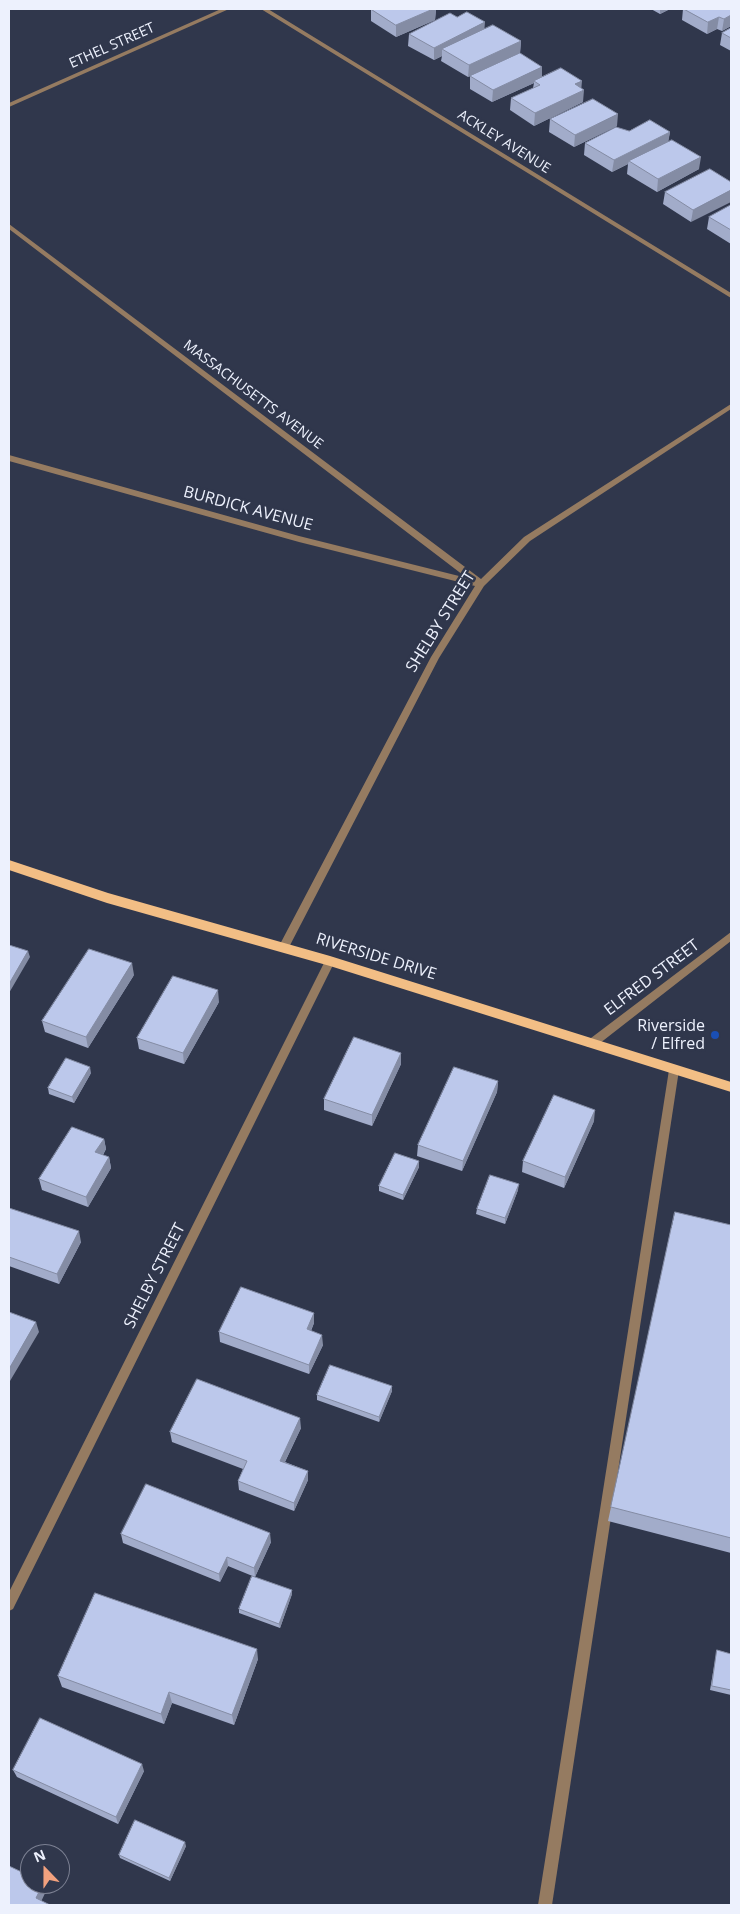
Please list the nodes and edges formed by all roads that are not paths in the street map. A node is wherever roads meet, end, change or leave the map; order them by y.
1 (226, 9) edge
2 (264, 9) edge
3 (9, 105) edge
4 (9, 226) edge
5 (731, 296) edge
6 (731, 406) edge
7 (9, 458) edge
8 (481, 584) junction
9 (9, 865) edge
10 (731, 936) edge
11 (283, 948) junction
12 (330, 961) junction
13 (591, 1044) junction
14 (674, 1070) junction
15 (731, 1087) edge
16 (9, 1605) edge
17 (545, 1905) edge

1 - 3 street, ETHEL STREET
2 - 5 street, ACKLEY AVENUE
4 - 8 street, MASSACHUSETTS AVENUE
6 - 8 street, SHELBY STREET
7 - 8 street, BURDICK AVENUE
8 - 11 street, SHELBY STREET
9 - 11 main road, RIVERSIDE DRIVE
10 - 13 street, ELFRED STREET
11 - 12 main road, RIVERSIDE DRIVE
12 - 13 main road, RIVERSIDE DRIVE
12 - 16 street, SHELBY STREET
13 - 14 main road, RIVERSIDE DRIVE
14 - 15 main road, RIVERSIDE DRIVE
14 - 17 street

